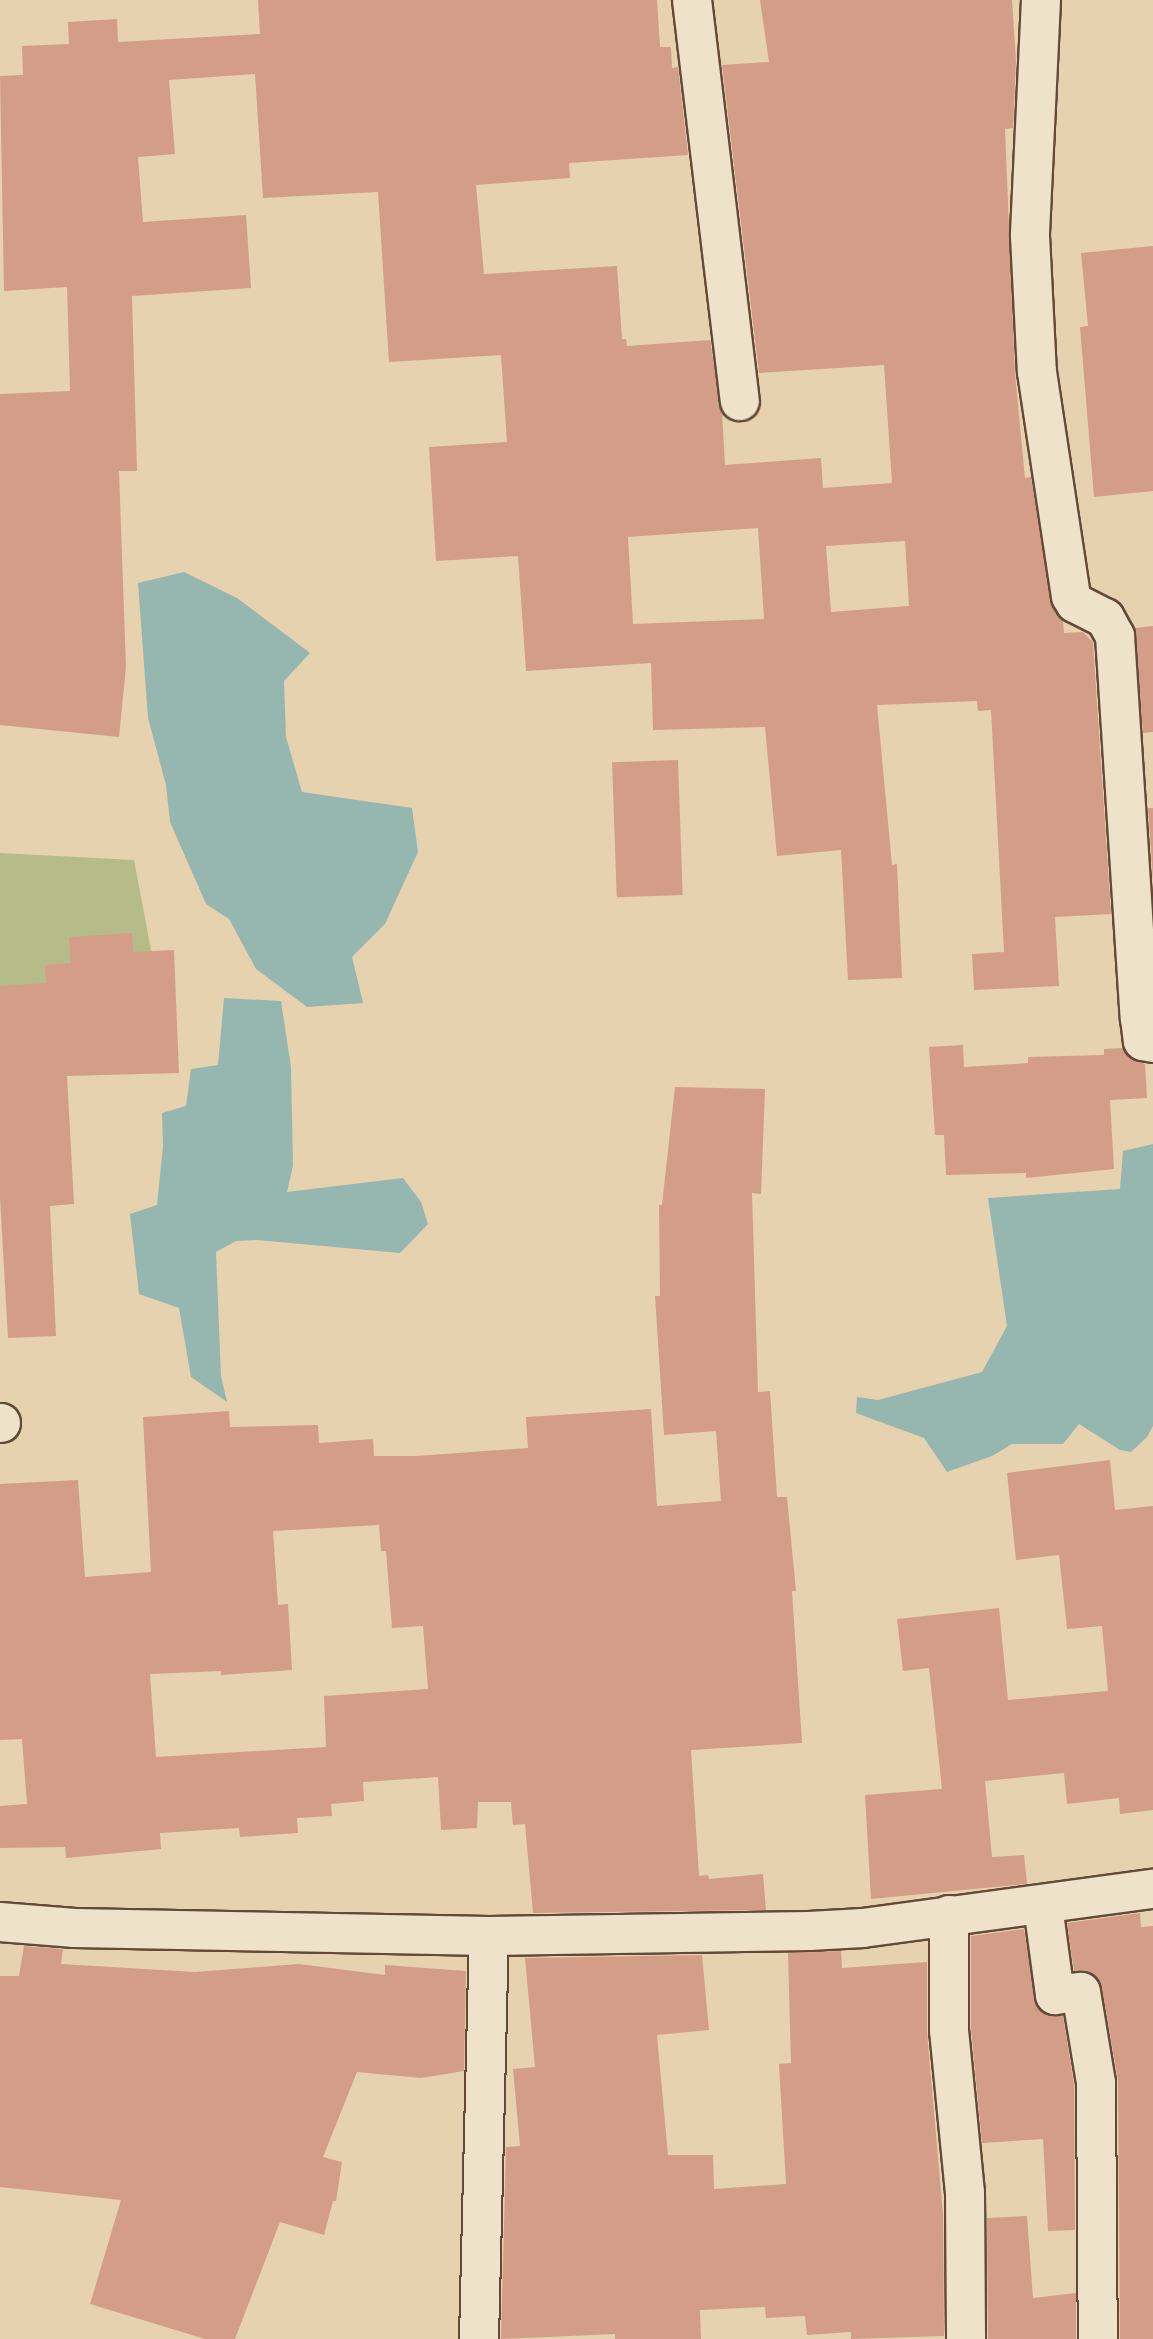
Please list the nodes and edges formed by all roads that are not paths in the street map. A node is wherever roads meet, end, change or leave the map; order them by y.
1 (692, 0) edge
2 (1041, 0) edge
3 (740, 401) dead end
4 (1138, 766) edge
5 (1153, 1043) edge
6 (1153, 1889) edge
7 (1043, 1906) junction
8 (949, 1915) junction
9 (0, 1922) edge
10 (489, 1936) junction
11 (479, 2339) edge
12 (966, 2339) edge
13 (1098, 2339) edge

1 - 3 street
2 - 4 street
4 - 5 street
6 - 7 street
7 - 8 street
7 - 13 street
8 - 10 street
8 - 12 street
9 - 10 street
10 - 11 street

